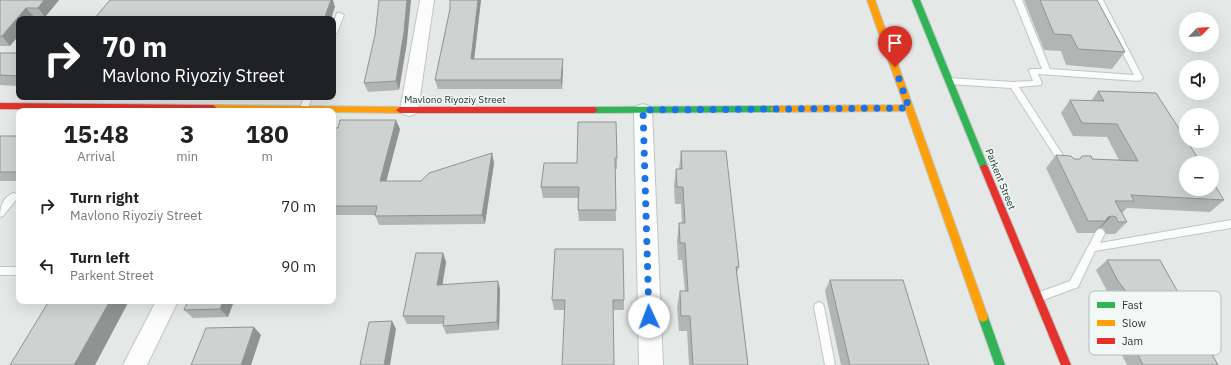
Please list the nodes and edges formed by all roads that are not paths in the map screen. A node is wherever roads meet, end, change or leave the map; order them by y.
1 (427, 0) edge
2 (871, 0) edge
3 (916, 0) edge
4 (1018, 0) edge
5 (1100, 0) edge
6 (340, 15) dead end
7 (336, 25) edge
8 (1047, 72) junction
9 (949, 81) junction
10 (1013, 85) junction
11 (0, 106) edge
12 (131, 108) edge
13 (909, 108) junction
14 (336, 110) edge
15 (409, 110) junction
16 (643, 110) junction
17 (1067, 168) edge
18 (13, 197) dead end
19 (0, 213) edge
20 (1231, 224) edge
21 (1100, 233) edge
22 (1092, 248) junction
23 (0, 271) edge
24 (16, 271) edge
25 (1037, 297) junction
26 (166, 304) edge
27 (819, 307) dead end
28 (135, 365) edge
29 (651, 365) edge
30 (830, 365) edge
31 (1000, 365) edge
32 (1066, 365) edge

1 - 15 street
2 - 13 street
3 - 9 street, Parkent Street
4 - 8 lane
5 - 8 lane
6 - 7 lane
8 - 10 lane
9 - 10 lane
9 - 25 street, Parkent Street
10 - 17 lane
11 - 12 street, Mavlono Riyoziy Street
13 - 16 street, Mavlono Riyoziy Street
13 - 31 street
14 - 15 street, Mavlono Riyoziy Street
15 - 16 street, Mavlono Riyoziy Street
16 - 29 street
18 - 19 lane
20 - 22 lane
21 - 22 lane
22 - 25 lane
23 - 24 lane
25 - 32 street, Parkent Street
26 - 28 street
27 - 30 lane

